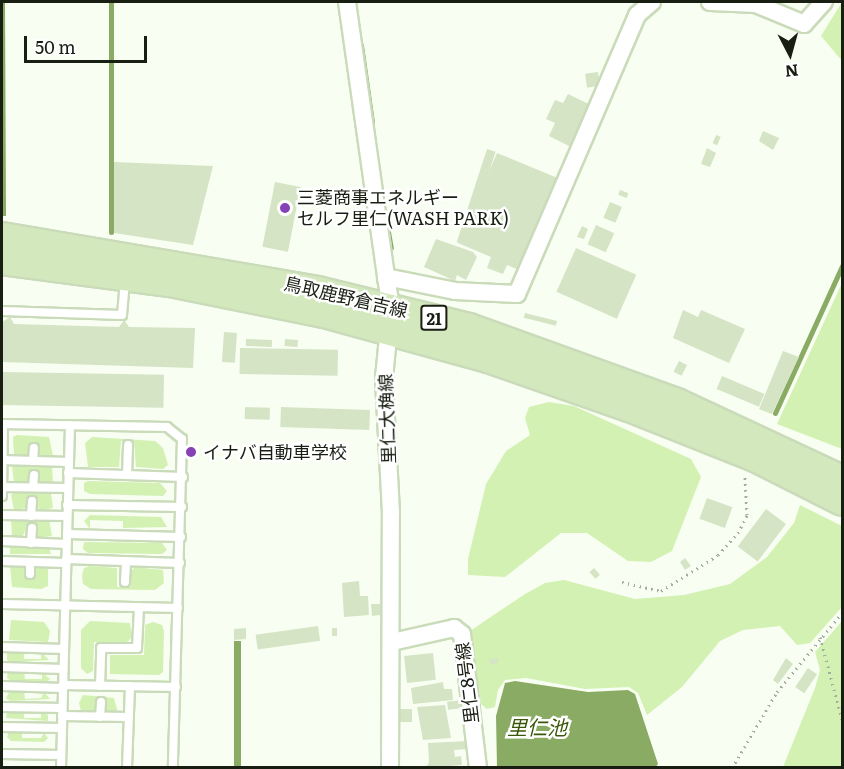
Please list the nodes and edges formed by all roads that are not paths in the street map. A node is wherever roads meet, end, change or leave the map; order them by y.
1 (347, 2) edge
2 (652, 2) edge
3 (710, 2) edge
4 (824, 2) edge
5 (2, 236) edge
6 (2, 261) edge
7 (125, 277) junction
8 (386, 277) junction
9 (391, 306) junction
10 (2, 311) edge
11 (390, 332) junction
12 (2, 424) edge
13 (70, 425) junction
14 (128, 445) dead end
15 (34, 448) dead end
16 (2, 461) edge
17 (33, 461) junction
18 (69, 462) junction
19 (68, 473) junction
20 (34, 475) dead end
21 (127, 475) junction
22 (183, 477) junction
23 (843, 479) edge
24 (2, 486) edge
25 (33, 487) junction
26 (68, 488) junction
27 (2, 496) edge
28 (32, 501) dead end
29 (843, 502) edge
30 (67, 505) junction
31 (182, 507) junction
32 (2, 515) edge
33 (31, 516) junction
34 (67, 516) junction
35 (32, 528) dead end
36 (181, 537) junction
37 (66, 539) junction
38 (2, 541) edge
39 (31, 543) junction
40 (2, 561) edge
41 (66, 561) junction
42 (126, 561) junction
43 (30, 562) junction
44 (180, 563) junction
45 (30, 574) dead end
46 (125, 582) dead end
47 (2, 604) edge
48 (64, 605) junction
49 (139, 607) junction
50 (178, 608) junction
51 (392, 642) junction
52 (2, 647) edge
53 (64, 649) junction
54 (2, 667) edge
55 (63, 669) junction
56 (2, 686) edge
57 (100, 686) junction
58 (130, 686) junction
59 (63, 687) junction
60 (176, 687) junction
61 (101, 702) dead end
62 (2, 706) edge
63 (62, 712) junction
64 (100, 717) junction
65 (129, 717) junction
66 (2, 727) edge
67 (62, 728) junction
68 (2, 754) edge
69 (61, 755) junction
70 (61, 768) edge
71 (127, 768) edge
72 (173, 768) edge
73 (390, 768) edge
74 (478, 768) edge

1 - 8 street, 里仁大桷線
2 - 8 street
3 - 4 street
5 - 9 main road, 鳥取鹿野倉吉線 / 21
6 - 7 main road, 鳥取鹿野倉吉線 / 21
7 - 10 lane
7 - 11 main road, 鳥取鹿野倉吉線 / 21
8 - 9 street, 里仁大桷線
9 - 11 street, 里仁大桷線
9 - 23 main road, 鳥取鹿野倉吉線 / 21
11 - 29 main road, 鳥取鹿野倉吉線 / 21
11 - 51 street, 里仁大桷線
12 - 13 lane
12 - 16 lane
13 - 18 lane
13 - 22 lane
14 - 21 lane
15 - 17 lane
16 - 17 lane
16 - 24 lane
17 - 18 lane
18 - 19 lane
19 - 21 lane
19 - 26 lane
20 - 25 lane
21 - 22 lane
22 - 31 lane
24 - 25 lane
24 - 27 lane
25 - 26 lane
26 - 30 lane
28 - 33 lane
30 - 31 lane
30 - 34 lane
31 - 36 lane
32 - 33 lane
33 - 34 lane
34 - 37 lane
35 - 39 lane
36 - 37 lane
36 - 44 lane
37 - 39 lane
37 - 41 lane
38 - 39 lane
40 - 43 lane
41 - 42 lane
41 - 43 lane
41 - 48 lane
42 - 44 lane
42 - 46 lane
43 - 45 lane
44 - 50 lane
47 - 48 lane
48 - 49 lane
48 - 53 lane
49 - 50 lane
49 - 57 lane
50 - 60 lane
51 - 73 street, 里仁大桷線
51 - 74 street, 里仁8号線
52 - 53 lane
53 - 55 lane
54 - 55 lane
55 - 59 lane
56 - 59 lane
57 - 58 lane
57 - 59 lane
58 - 60 lane
58 - 65 lane
59 - 63 lane
60 - 72 lane
61 - 64 lane
62 - 63 lane
63 - 64 lane
63 - 67 lane
64 - 65 lane
65 - 71 lane
66 - 67 lane
67 - 69 lane
68 - 69 lane
69 - 70 lane

